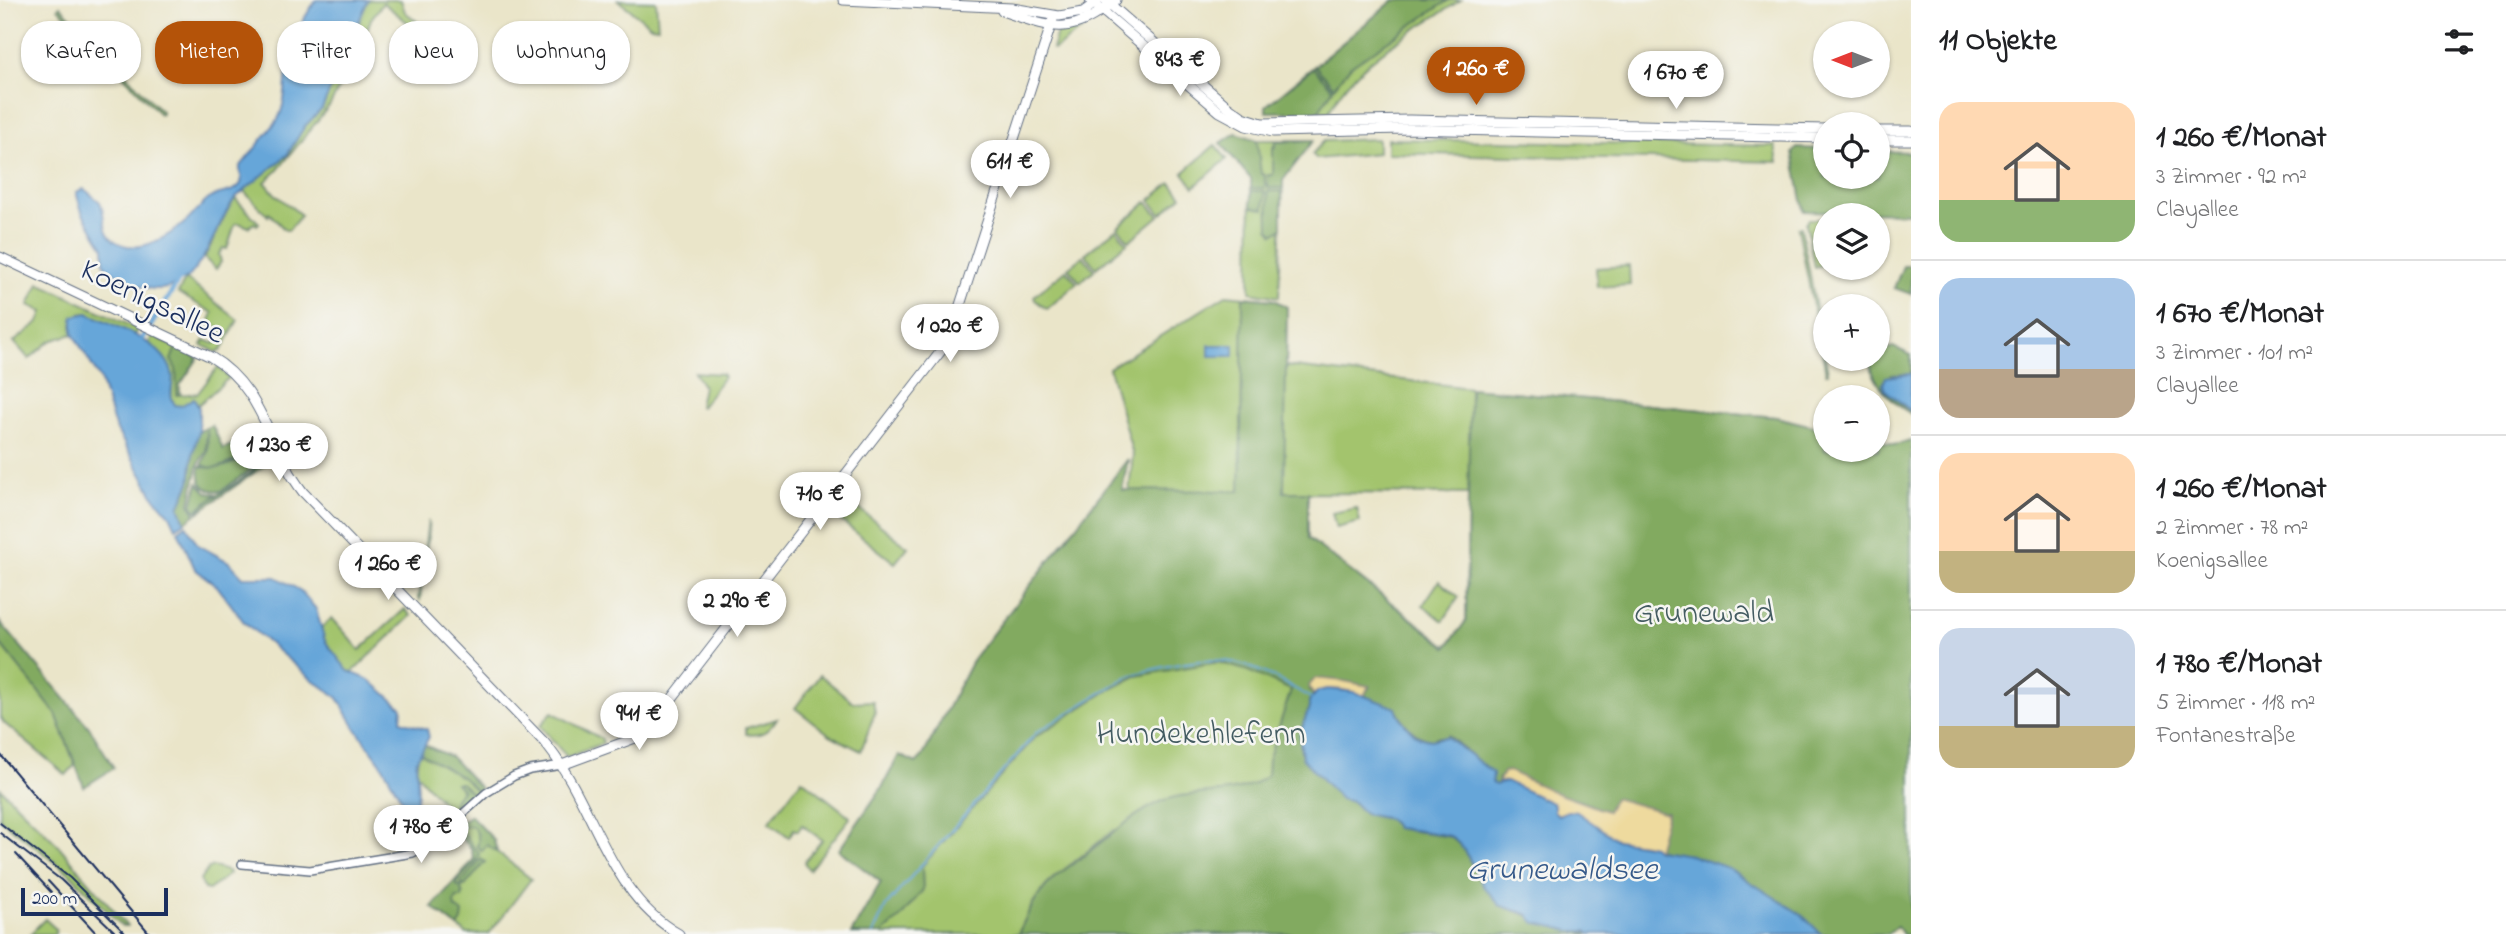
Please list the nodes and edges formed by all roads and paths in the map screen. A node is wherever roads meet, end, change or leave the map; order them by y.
1 (843, 0) edge
2 (1110, 2) edge
3 (1096, 4) edge
4 (1053, 21) junction
5 (1161, 57) junction
6 (1813, 129) edge
7 (1890, 131) edge
8 (1911, 131) edge
9 (1813, 138) edge
10 (1890, 139) edge
11 (1911, 140) edge
12 (0, 257) edge
13 (562, 765) junction
14 (242, 864) dead end
15 (680, 934) edge

1 - 4 main road
2 - 3 main road
2 - 5 main road
3 - 4 main road
3 - 5 main road
4 - 13 main road
5 - 6 main road
5 - 9 main road
7 - 8 main road
10 - 11 main road
12 - 13 main road, Koenigsallee
13 - 14 street
13 - 15 main road, Koenigsallee

